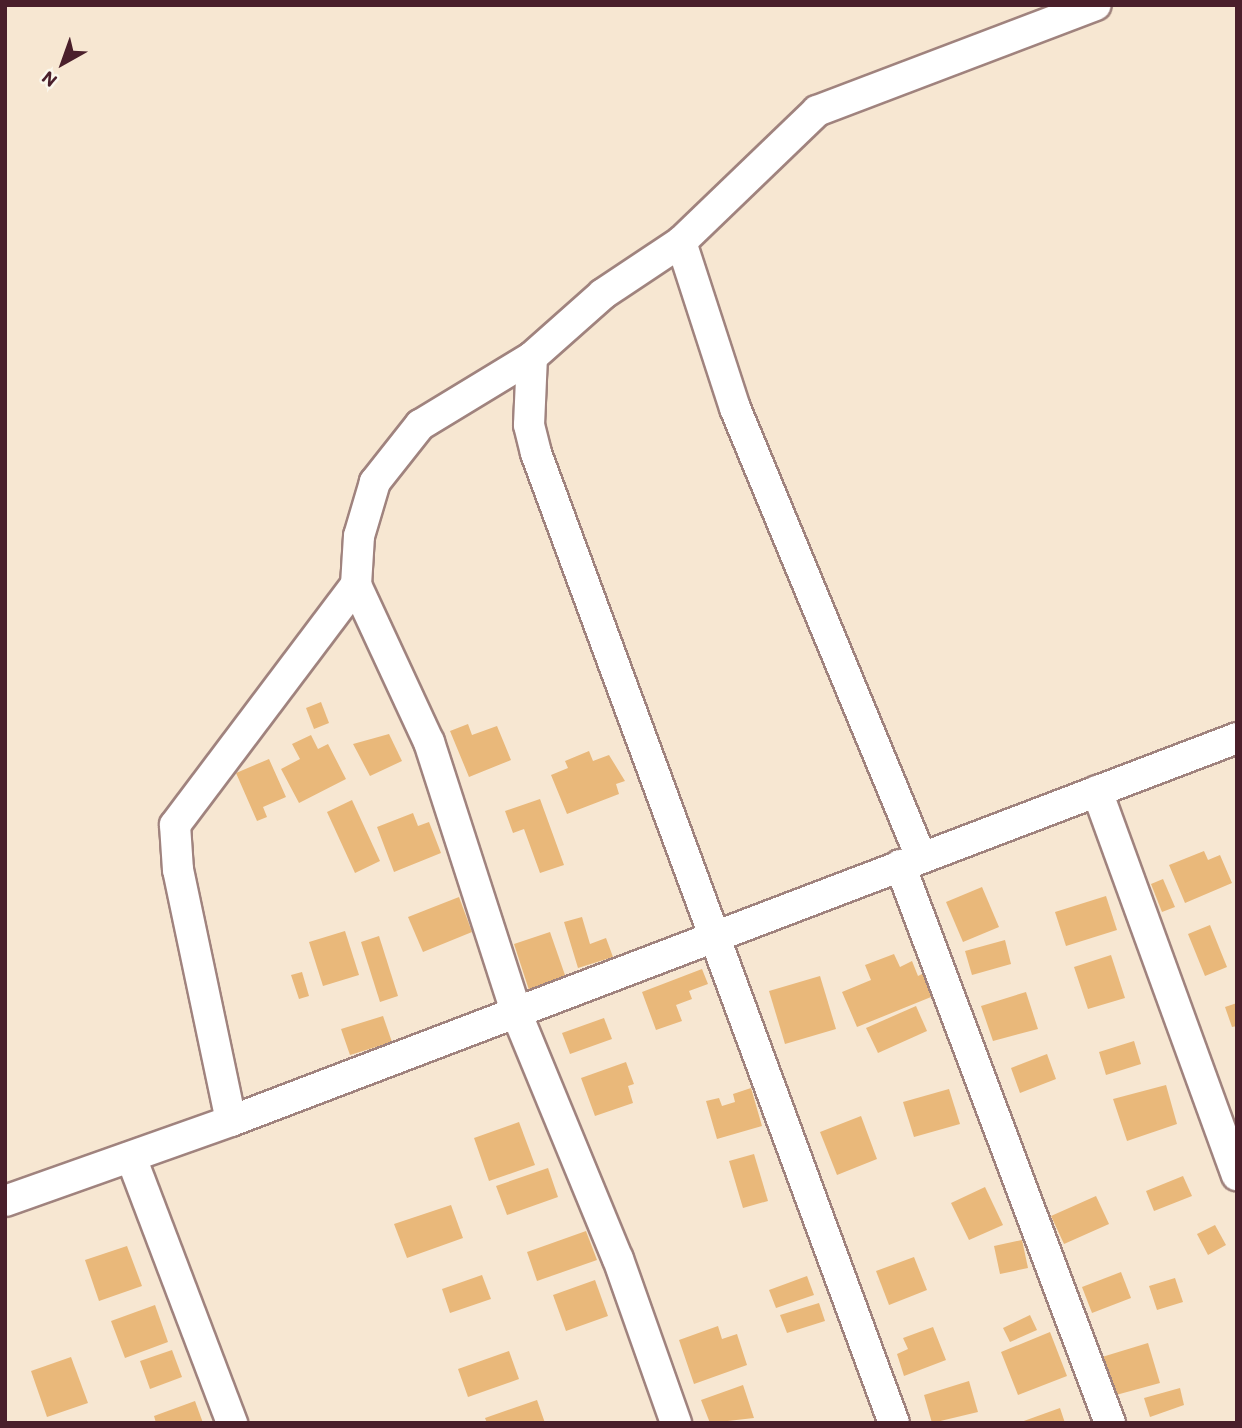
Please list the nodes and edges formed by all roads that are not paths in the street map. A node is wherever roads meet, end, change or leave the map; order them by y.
1 (1096, 5) edge
2 (681, 242) junction
3 (532, 356) junction
4 (356, 585) junction
5 (1237, 738) edge
6 (1097, 791) junction
7 (910, 861) junction
8 (716, 939) junction
9 (516, 1012) junction
10 (231, 1121) junction
11 (131, 1157) junction
12 (1237, 1175) edge
13 (5, 1200) edge
14 (232, 1423) edge
15 (676, 1423) edge
16 (894, 1423) edge
17 (1110, 1423) edge

1 - 2 street
2 - 3 street
2 - 7 street
3 - 4 street
3 - 8 street
4 - 9 street
4 - 10 street
5 - 6 street
6 - 7 street
6 - 12 street
7 - 8 street
7 - 17 street
8 - 9 street
8 - 16 street
9 - 10 street
9 - 15 street
10 - 11 street
11 - 13 street
11 - 14 street

